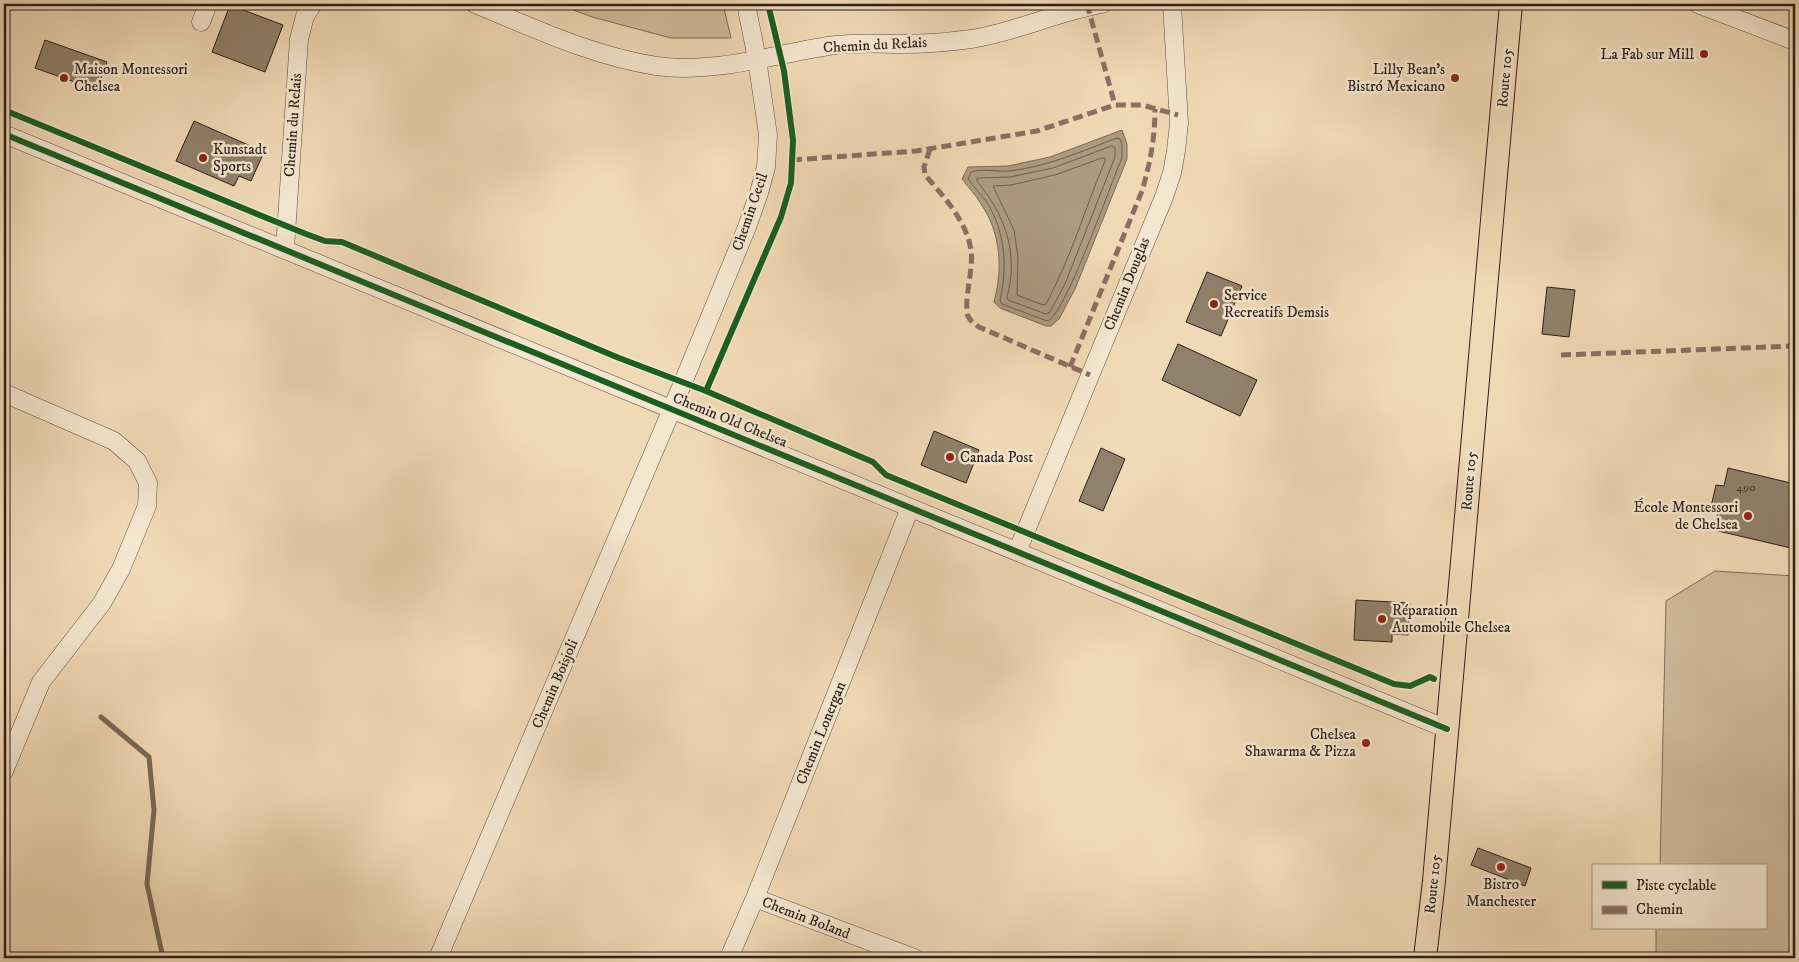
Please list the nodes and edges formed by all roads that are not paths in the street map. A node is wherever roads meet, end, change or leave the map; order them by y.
1 (208, 4) edge
2 (313, 4) edge
3 (475, 4) edge
4 (746, 4) edge
5 (1102, 4) edge
6 (1172, 4) edge
7 (1511, 4) edge
8 (1698, 4) edge
9 (201, 22) dead end
10 (1795, 40) edge
11 (757, 59) junction
12 (4, 134) edge
13 (285, 249) junction
14 (4, 393) edge
15 (672, 409) junction
16 (910, 508) junction
17 (1017, 552) junction
18 (1447, 729) junction
19 (4, 771) edge
20 (755, 898) junction
21 (438, 958) edge
22 (729, 958) edge
23 (914, 958) edge
24 (1425, 958) edge

1 - 9 street
2 - 13 street, Chemin du Relais
3 - 11 street, Chemin du Relais
4 - 11 street, Chemin Cecil
5 - 11 street, Chemin du Relais
6 - 17 street, Chemin Douglas
7 - 18 main road, Route 105
8 - 10 street
11 - 15 street, Chemin Cecil
12 - 13 street, Chemin Old Chelsea
13 - 15 street, Chemin Old Chelsea
14 - 19 street
15 - 16 street, Chemin Old Chelsea
15 - 21 street, Chemin Boisjoli
16 - 17 street, Chemin Old Chelsea
16 - 20 street, Chemin Lonergan
17 - 18 street, Chemin Old Chelsea
18 - 24 main road, Route 105
20 - 22 street, Chemin Lonergan
20 - 23 street, Chemin Boland

